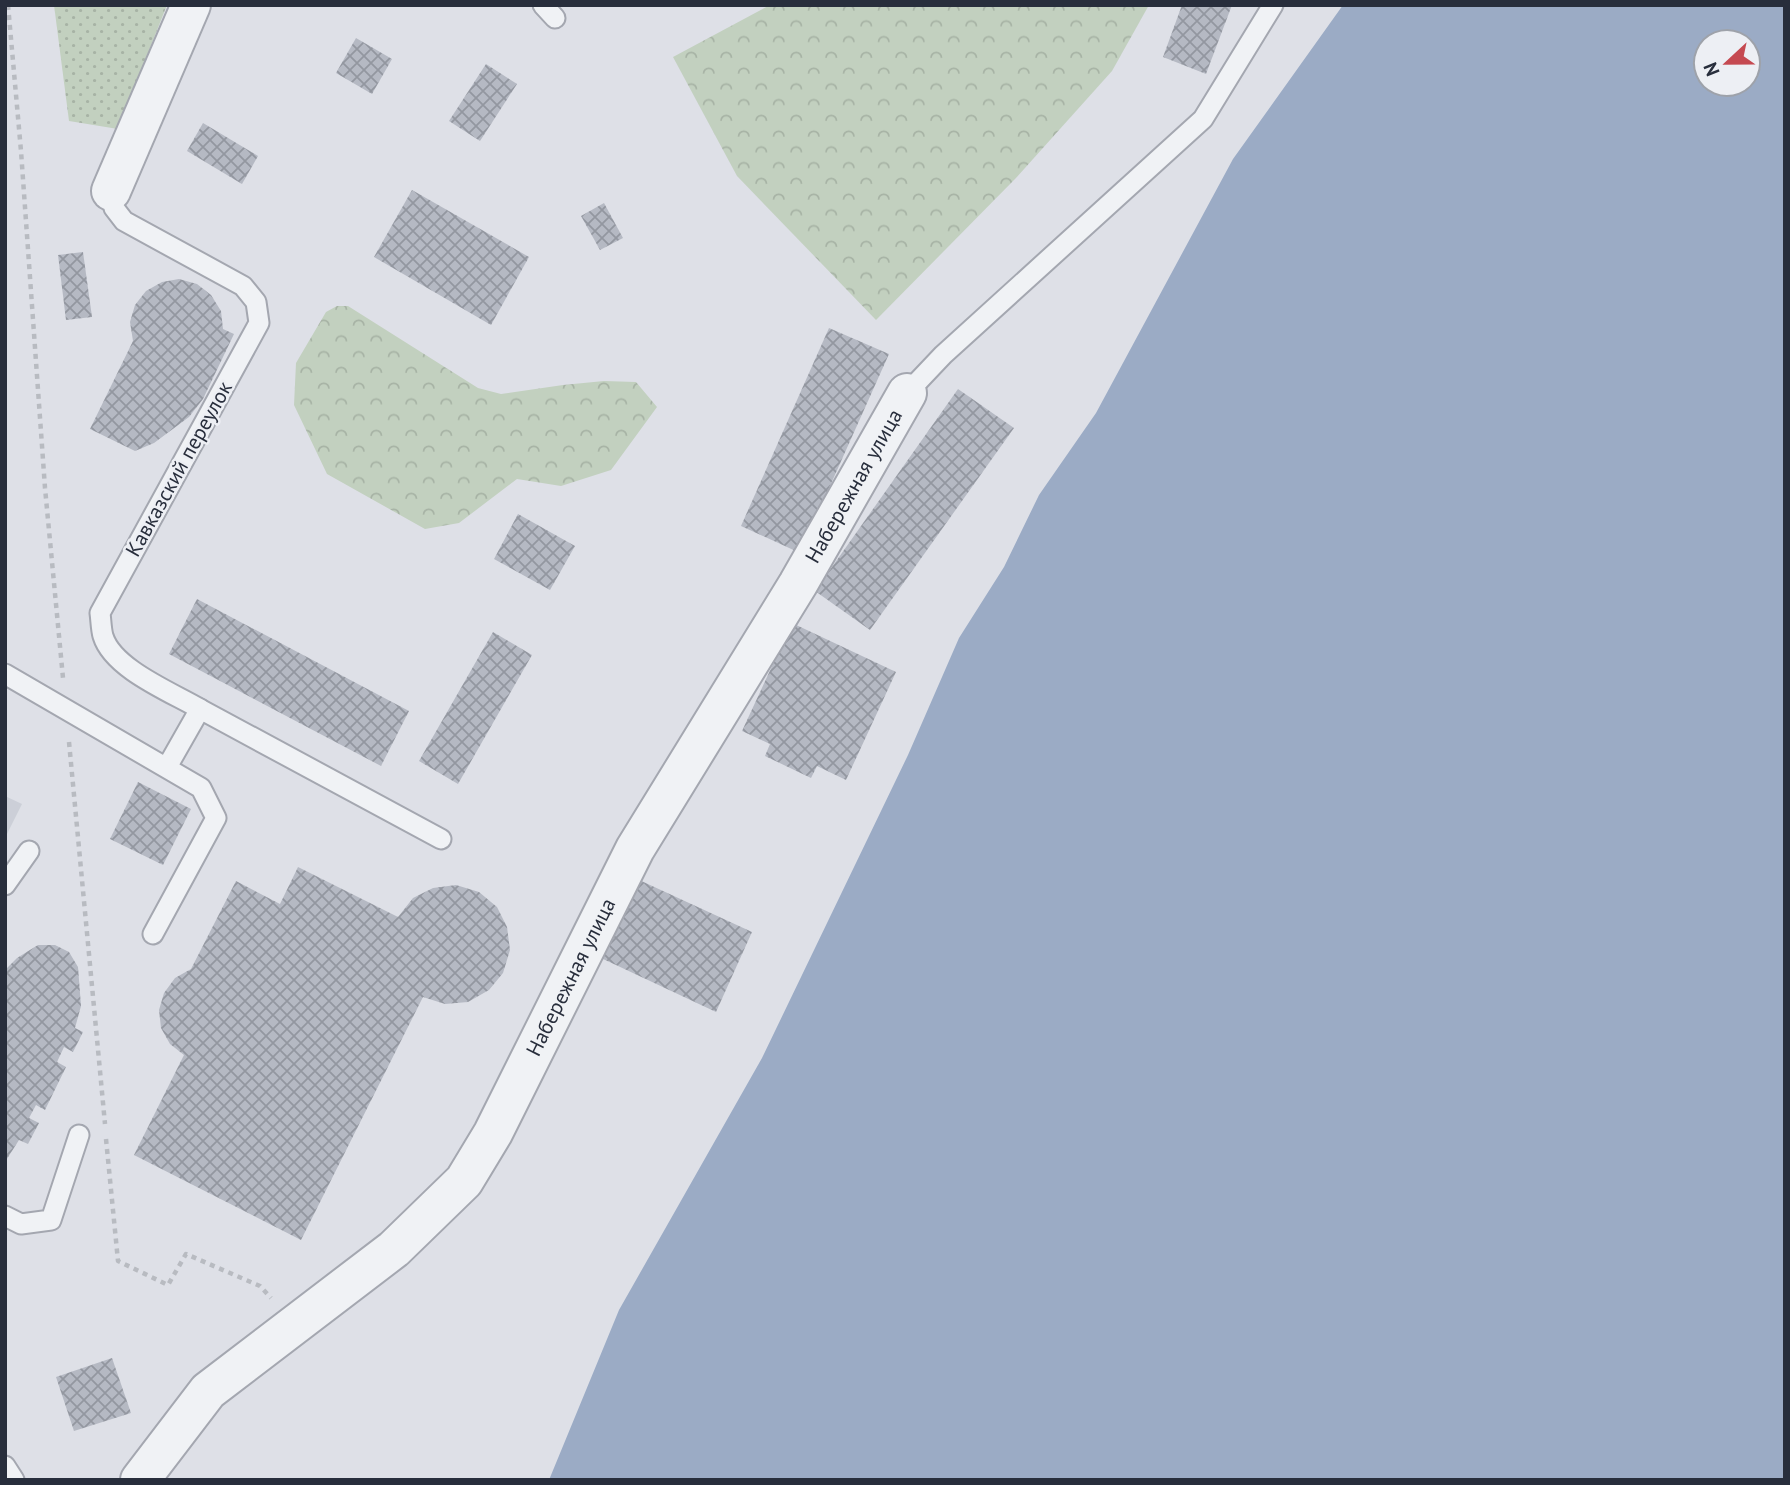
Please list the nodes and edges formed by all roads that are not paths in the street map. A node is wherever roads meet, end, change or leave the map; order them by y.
1 (191, 5) edge
2 (1273, 5) edge
3 (111, 191) joint
4 (907, 393) joint
5 (5, 674) edge
6 (200, 709) junction
7 (167, 767) junction
8 (440, 839) dead end
9 (29, 851) dead end
10 (5, 885) edge
11 (153, 934) dead end
12 (79, 1135) dead end
13 (5, 1216) edge
14 (5, 1466) edge
15 (14, 1480) edge
16 (140, 1480) edge

1 - 3 street
2 - 4 lane
3 - 6 lane, Кавказский переулок
4 - 16 street, Набережная улица
5 - 7 lane
6 - 7 lane
6 - 8 lane, Кавказский переулок
7 - 11 lane
9 - 10 lane
12 - 13 lane
14 - 15 lane

